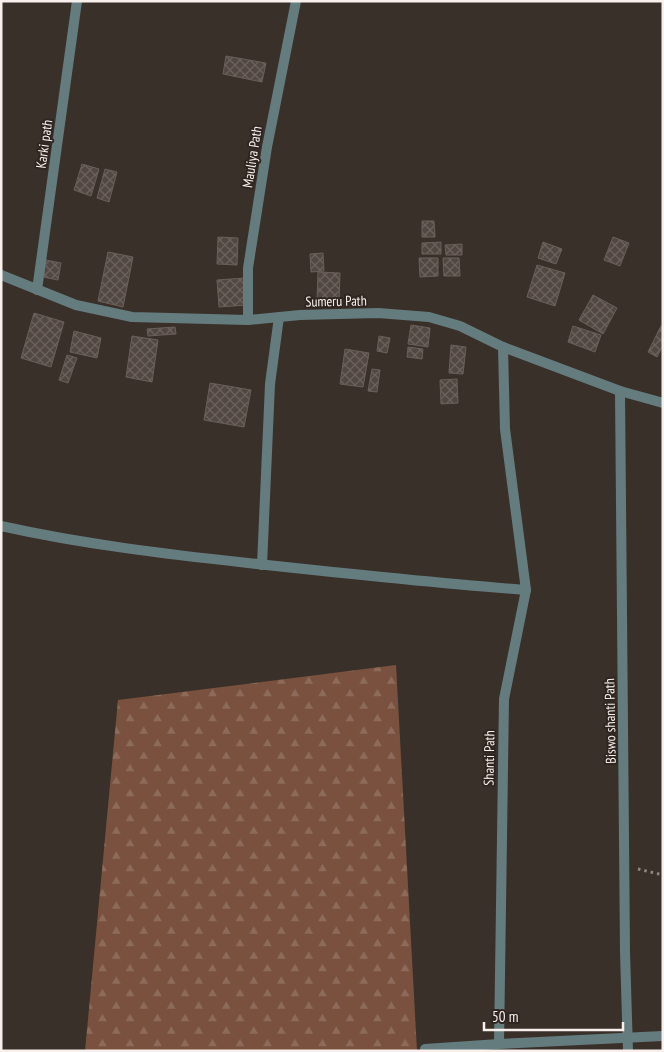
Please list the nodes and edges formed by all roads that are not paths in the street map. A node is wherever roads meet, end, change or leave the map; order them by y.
1 (78, 1) edge
2 (296, 1) edge
3 (1, 274) edge
4 (37, 290) junction
5 (279, 317) junction
6 (248, 320) junction
7 (503, 347) junction
8 (620, 391) junction
9 (663, 403) edge
10 (1, 526) edge
11 (262, 565) junction
12 (526, 590) junction
13 (627, 1036) junction
14 (663, 1036) edge
15 (499, 1044) junction
16 (425, 1049) dead end
17 (628, 1051) edge

1 - 4 street, Karki path
2 - 6 street, Mauliya Path
3 - 4 street, Sumeru Path
4 - 6 street, Sumeru Path
5 - 6 street, Sumeru Path
5 - 7 street, Sumeru Path
5 - 11 street
7 - 8 street, Sumeru Path
7 - 12 street, Shanti Path
8 - 9 street, Sumeru Path
8 - 13 street, Biswo shanti Path
10 - 11 street
11 - 12 street
12 - 15 street, Shanti Path
13 - 14 street
13 - 15 street
13 - 17 street, Biswo shanti Path
15 - 16 street

